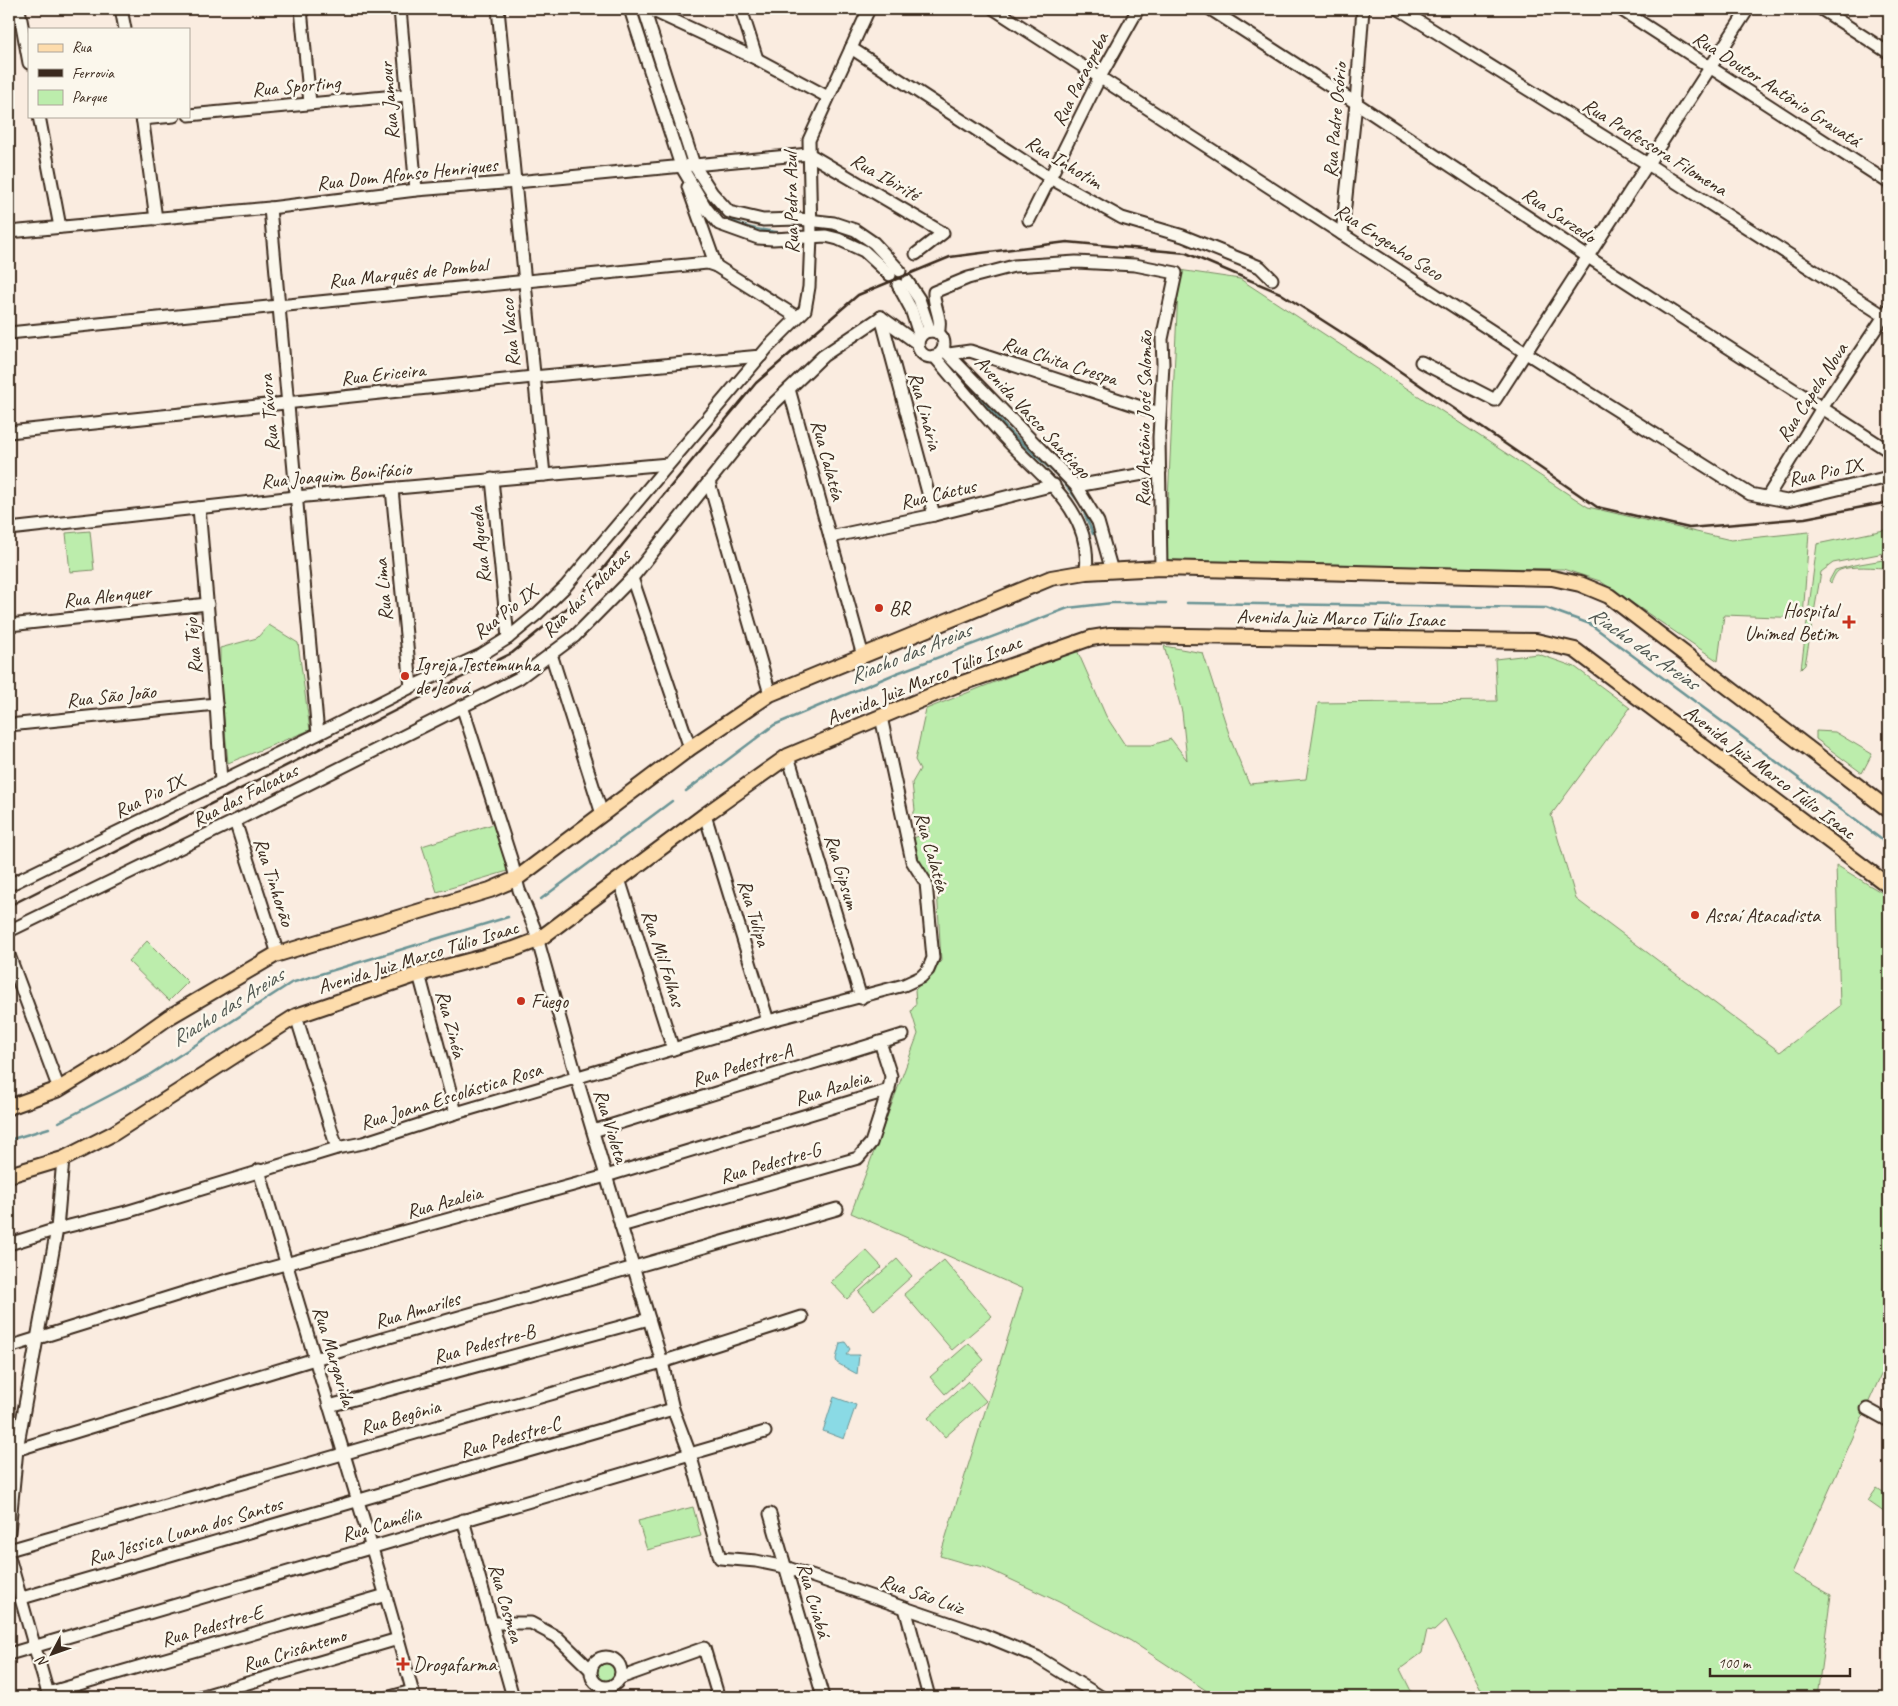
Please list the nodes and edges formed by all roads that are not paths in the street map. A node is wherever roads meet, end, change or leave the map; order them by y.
1 (18, 9) edge
2 (121, 9) edge
3 (301, 9) edge
4 (400, 9) edge
5 (498, 9) edge
6 (630, 9) edge
7 (644, 9) edge
8 (650, 9) edge
9 (741, 9) edge
10 (869, 9) edge
11 (994, 9) edge
12 (1138, 9) edge
13 (1210, 9) edge
14 (1363, 9) edge
15 (1399, 9) edge
16 (1620, 9) edge
17 (1748, 9) edge
18 (1821, 9) edge
19 (125, 28) edge
20 (851, 48) junction
21 (1889, 53) edge
22 (28, 58) edge
23 (757, 59) junction
24 (1710, 68) junction
25 (1100, 77) junction
26 (407, 95) junction
27 (828, 97) junction
28 (310, 103) junction
29 (1356, 103) junction
30 (190, 115) edge
31 (39, 118) edge
32 (142, 118) edge
33 (809, 154) junction
34 (1647, 164) junction
35 (694, 165) junction
36 (681, 166) junction
37 (1050, 178) junction
38 (516, 182) junction
39 (1889, 183) edge
40 (416, 190) junction
41 (270, 208) junction
42 (156, 218) junction
43 (810, 220) junction
44 (1029, 220) dead end
45 (719, 224) junction
46 (60, 228) junction
47 (9, 232) edge
48 (1342, 234) junction
49 (705, 236) junction
50 (811, 236) junction
51 (916, 254) dead end
52 (1588, 257) junction
53 (716, 266) junction
54 (1272, 279) dead end
55 (524, 280) junction
56 (902, 283) dead end
57 (278, 305) junction
58 (1888, 314) edge
59 (797, 317) junction
60 (881, 317) junction
61 (9, 333) edge
62 (927, 336) junction
63 (942, 353) junction
64 (1526, 353) junction
65 (761, 356) junction
66 (1421, 362) dead end
67 (533, 377) junction
68 (789, 389) junction
69 (288, 403) junction
70 (1822, 408) junction
71 (1159, 412) junction
72 (9, 432) edge
73 (1889, 451) edge
74 (668, 464) junction
75 (1160, 471) junction
76 (544, 475) junction
77 (1889, 477) edge
78 (492, 479) junction
79 (709, 482) junction
80 (1054, 485) junction
81 (1076, 486) junction
82 (392, 489) junction
83 (1768, 496) junction
84 (295, 497) junction
85 (199, 508) junction
86 (934, 515) junction
87 (9, 529) edge
88 (830, 537) junction
89 (1161, 568) junction
90 (1112, 571) junction
91 (1086, 572) junction
92 (632, 578) junction
93 (208, 604) junction
94 (9, 625) edge
95 (508, 638) junction
96 (551, 654) junction
97 (863, 656) junction
98 (411, 687) junction
99 (770, 694) junction
100 (216, 704) junction
101 (462, 706) junction
102 (881, 718) junction
103 (9, 726) edge
104 (318, 734) junction
105 (690, 748) junction
106 (788, 756) junction
107 (221, 782) junction
108 (1889, 810) edge
109 (602, 814) junction
110 (705, 816) junction
111 (235, 821) junction
112 (516, 879) junction
113 (619, 880) junction
114 (9, 885) edge
115 (1889, 886) edge
116 (9, 931) edge
117 (538, 940) junction
118 (278, 954) junction
119 (9, 955) edge
120 (418, 974) junction
121 (904, 985) joint
122 (861, 998) junction
123 (296, 1016) junction
124 (768, 1021) junction
125 (903, 1035) dead end
126 (880, 1042) junction
127 (673, 1049) junction
128 (577, 1079) junction
129 (59, 1089) junction
130 (889, 1090) junction
131 (9, 1107) edge
132 (456, 1113) junction
133 (593, 1130) junction
134 (336, 1148) junction
135 (62, 1158) junction
136 (259, 1170) junction
137 (9, 1175) edge
138 (606, 1176) junction
139 (837, 1209) dead end
140 (621, 1226) junction
141 (57, 1229) junction
142 (9, 1244) edge
143 (286, 1265) junction
144 (633, 1268) junction
145 (802, 1317) dead end
146 (649, 1319) junction
147 (38, 1339) junction
148 (9, 1347) edge
149 (315, 1360) junction
150 (662, 1362) junction
151 (329, 1406) junction
152 (673, 1409) junction
153 (1868, 1409) dead end
154 (1889, 1421) edge
155 (765, 1432) dead end
156 (13, 1450) edge
157 (344, 1453) junction
158 (690, 1454) junction
159 (358, 1501) junction
160 (770, 1514) dead end
161 (463, 1520) junction
162 (9, 1532) edge
163 (371, 1547) junction
164 (9, 1550) edge
165 (9, 1557) edge
166 (720, 1558) joint
167 (785, 1567) junction
168 (386, 1596) junction
169 (22, 1598) junction
170 (905, 1608) junction
171 (492, 1624) junction
172 (398, 1639) junction
173 (35, 1647) junction
174 (9, 1654) edge
175 (591, 1670) junction
176 (620, 1678) junction
177 (610, 1692) edge
178 (717, 1692) dead end
179 (413, 1694) edge
180 (48, 1695) edge
181 (200, 1697) edge
182 (390, 1697) edge
183 (513, 1697) edge
184 (823, 1697) edge
185 (929, 1697) edge
186 (1101, 1697) edge

1 - 22 street
2 - 19 street
3 - 28 street
4 - 26 street, Rua Jamour
5 - 38 street, Rua Vasco
6 - 36 street
7 - 35 street
8 - 23 street
9 - 23 street
10 - 20 street, Rua Pedra Azul
11 - 25 street, Rua Engenho Seco
12 - 25 street, Rua Paraopeba
13 - 29 street, Rua Sarzedo
14 - 29 street, Rua Padre Osório
15 - 34 street, Rua Professora Filomena
16 - 24 street, Rua Doutor Antônio Gravatá
17 - 24 street
18 - 21 street
20 - 27 street, Rua Pedra Azul
20 - 37 street, Rua Inhotim
23 - 27 street
24 - 34 street
24 - 39 street, Rua Doutor Antônio Gravatá
25 - 37 street, Rua Paraopeba
25 - 48 street, Rua Engenho Seco
26 - 28 street, Rua Sporting
26 - 40 street, Rua Jamour
27 - 33 street, Rua Pedra Azul
28 - 30 street, Rua Sporting
29 - 48 street, Rua Padre Osório
29 - 52 street, Rua Sarzedo
31 - 46 street
32 - 42 street
33 - 35 street, Rua Dom Afonso Henriques
33 - 43 street, Rua Pedra Azul
33 - 51 street, Rua Ibirité
34 - 52 street
34 - 58 street, Rua Professora Filomena
35 - 36 street, Rua Dom Afonso Henriques
35 - 43 street
36 - 38 street, Rua Dom Afonso Henriques
36 - 45 street
36 - 49 street
37 - 44 street, Rua Paraopeba
37 - 54 street, Rua Inhotim
38 - 40 street, Rua Dom Afonso Henriques
38 - 55 street, Rua Vasco
40 - 41 street, Rua Dom Afonso Henriques
41 - 42 street, Rua Dom Afonso Henriques
41 - 57 street, Rua Távora
42 - 46 street, Rua Dom Afonso Henriques
43 - 50 street, Rua Pedra Azul
43 - 50 street
45 - 49 street
45 - 50 street
46 - 47 street, Rua Dom Afonso Henriques
48 - 64 street, Rua Engenho Seco
49 - 53 street
50 - 59 street, Rua Pedra Azul
52 - 64 street
52 - 70 street, Rua Sarzedo
53 - 55 street, Rua Marquês de Pombal
53 - 59 street, Rua Marquês de Pombal
55 - 57 street, Rua Marquês de Pombal
55 - 67 street, Rua Vasco
56 - 62 street, Avenida Vasco Santiago
57 - 61 street, Rua Marquês de Pombal
57 - 69 street, Rua Távora
58 - 70 street, Rua Capela Nova
59 - 65 street, Rua Pio IX
60 - 62 street
60 - 68 street, Rua das Falcatas
60 - 86 street, Rua Linária
62 - 63 street, Avenida Vasco Santiago
62 - 63 street, Avenida Vasco Santiago
62 - 71 street, Rua Antônio José Salomão
63 - 71 street, Rua Chita Crespa
63 - 80 street, Avenida Vasco Santiago
63 - 81 street, Avenida Vasco Santiago
64 - 66 street
64 - 83 street, Rua Engenho Seco
65 - 67 street, Rua Ericeira
65 - 74 street, Rua Pio IX
67 - 69 street, Rua Ericeira
67 - 76 street, Rua Vasco
68 - 79 street, Rua das Falcatas
68 - 88 street, Rua Calatéa
69 - 72 street, Rua Ericeira
69 - 84 street, Rua Távora
70 - 73 street, Rua Sarzedo
70 - 83 street, Rua Capela Nova
71 - 75 street, Rua Antônio José Salomão
74 - 76 street, Rua Joaquim Bonifácio
74 - 95 street, Rua Pio IX
75 - 81 street
75 - 89 street, Rua Antônio José Salomão
76 - 78 street, Rua Joaquim Bonifácio
77 - 83 street, Rua Pio IX
78 - 82 street, Rua Joaquim Bonifácio
78 - 95 street, Rua Agueda
79 - 92 street, Rua das Falcatas
79 - 99 street
80 - 86 street, Rua Cáctus
80 - 91 street, Avenida Vasco Santiago
81 - 90 street, Avenida Vasco Santiago
82 - 84 street, Rua Joaquim Bonifácio
82 - 98 street, Rua Lima
84 - 85 street, Rua Joaquim Bonifácio
84 - 104 street, Rua Távora
85 - 87 street, Rua Joaquim Bonifácio
85 - 93 street, Rua Tejo
86 - 88 street, Rua Cáctus
88 - 97 street, Rua Calatéa
89 - 90 main road, Avenida Juiz Marco Túlio Isaac
89 - 108 main road, Avenida Juiz Marco Túlio Isaac
90 - 91 main road, Avenida Juiz Marco Túlio Isaac
91 - 97 main road, Avenida Juiz Marco Túlio Isaac
92 - 96 street, Rua das Falcatas
92 - 105 street
93 - 94 street, Rua Alenquer
93 - 100 street, Rua Tejo
95 - 98 street, Rua Pio IX
96 - 101 street, Rua das Falcatas
96 - 109 street
97 - 99 main road, Avenida Juiz Marco Túlio Isaac
98 - 104 street, Rua Pio IX
99 - 105 main road, Avenida Juiz Marco Túlio Isaac
100 - 103 street, Rua São João
100 - 107 street, Rua Tejo
101 - 111 street, Rua das Falcatas
101 - 112 street, Rua Violeta
102 - 106 main road, Avenida Juiz Marco Túlio Isaac
102 - 115 main road, Avenida Juiz Marco Túlio Isaac
102 - 121 street, Rua Calatéa
104 - 107 street, Rua Pio IX
105 - 109 main road, Avenida Juiz Marco Túlio Isaac
106 - 110 main road, Avenida Juiz Marco Túlio Isaac
106 - 122 street, Rua Gipsum
107 - 114 street, Rua Pio IX
109 - 112 main road, Avenida Juiz Marco Túlio Isaac
110 - 113 main road, Avenida Juiz Marco Túlio Isaac
110 - 124 street, Rua Tulipa
111 - 116 street, Rua das Falcatas
111 - 118 street, Rua Tinhorão
112 - 117 street, Rua Violeta
112 - 118 main road, Avenida Juiz Marco Túlio Isaac
113 - 117 main road, Avenida Juiz Marco Túlio Isaac
113 - 127 street, Rua Mil Folhas
117 - 120 main road, Avenida Juiz Marco Túlio Isaac
117 - 128 street, Rua Violeta
118 - 129 main road, Avenida Juiz Marco Túlio Isaac
119 - 129 street
120 - 123 main road, Avenida Juiz Marco Túlio Isaac
120 - 132 street, Rua Zinéa
121 - 122 street, Rua Joana Escolástica Rosa
122 - 124 street, Rua Joana Escolástica Rosa
123 - 134 street
123 - 135 main road, Avenida Juiz Marco Túlio Isaac
124 - 127 street, Rua Joana Escolástica Rosa
125 - 126 street, Rua Pedestre-A
126 - 130 street
126 - 133 street, Rua Pedestre-A
127 - 128 street, Rua Joana Escolástica Rosa
128 - 132 street, Rua Joana Escolástica Rosa
128 - 133 street, Rua Violeta
129 - 131 main road, Avenida Juiz Marco Túlio Isaac
130 - 138 street, Rua Azaleia
130 - 140 street, Rua Pedestre-G
132 - 134 street, Rua Joana Escolástica Rosa
133 - 138 street, Rua Violeta
134 - 136 street, Rua Joana Escolástica Rosa
135 - 137 main road, Avenida Juiz Marco Túlio Isaac
135 - 141 street
136 - 141 street, Rua Joana Escolástica Rosa
136 - 143 street, Rua Margarida
138 - 140 street, Rua Violeta
138 - 143 street, Rua Azaleia
139 - 144 street, Rua Amariles
140 - 144 street, Rua Violeta
141 - 142 street, Rua Joana Escolástica Rosa
141 - 147 street
143 - 147 street, Rua Azaleia
143 - 149 street, Rua Margarida
144 - 146 street, Rua Violeta
144 - 149 street, Rua Amariles
145 - 150 street, Rua Begônia
146 - 150 street, Rua Violeta
146 - 151 street, Rua Pedestre-B
147 - 148 street, Rua Azaleia
147 - 156 street
149 - 151 street, Rua Margarida
149 - 156 street, Rua Amariles
150 - 152 street, Rua Violeta
150 - 157 street, Rua Begônia
151 - 157 street, Rua Margarida
152 - 158 street, Rua Violeta
152 - 159 street, Rua Pedestre-C
153 - 154 street
155 - 158 street, Rua Camélia
156 - 162 street
157 - 159 street, Rua Margarida
157 - 164 street, Rua Begônia
158 - 161 street, Rua Camélia
158 - 166 street, Rua Violeta
159 - 163 street, Rua Margarida
159 - 169 street, Rua Jéssica Luana dos Santos
160 - 167 street, Rua Cuiabá
161 - 163 street, Rua Camélia
161 - 171 street, Rua Cosmea
163 - 168 street, Rua Margarida
163 - 173 street, Rua Camélia
165 - 169 street
166 - 167 street, Rua São Luiz
167 - 170 street, Rua São Luiz
167 - 184 street, Rua Cuiabá
168 - 172 street, Rua Margarida
168 - 180 street, Rua Pedestre-E
169 - 173 street
170 - 185 street
170 - 186 street, Rua São Luiz
171 - 175 street
171 - 183 street, Rua Cosmea
172 - 179 street, Rua Margarida
172 - 181 street, Rua Crisântemo
173 - 174 street, Rua Camélia
173 - 180 street
175 - 176 street
175 - 177 street
176 - 177 street
176 - 178 street
179 - 182 street

